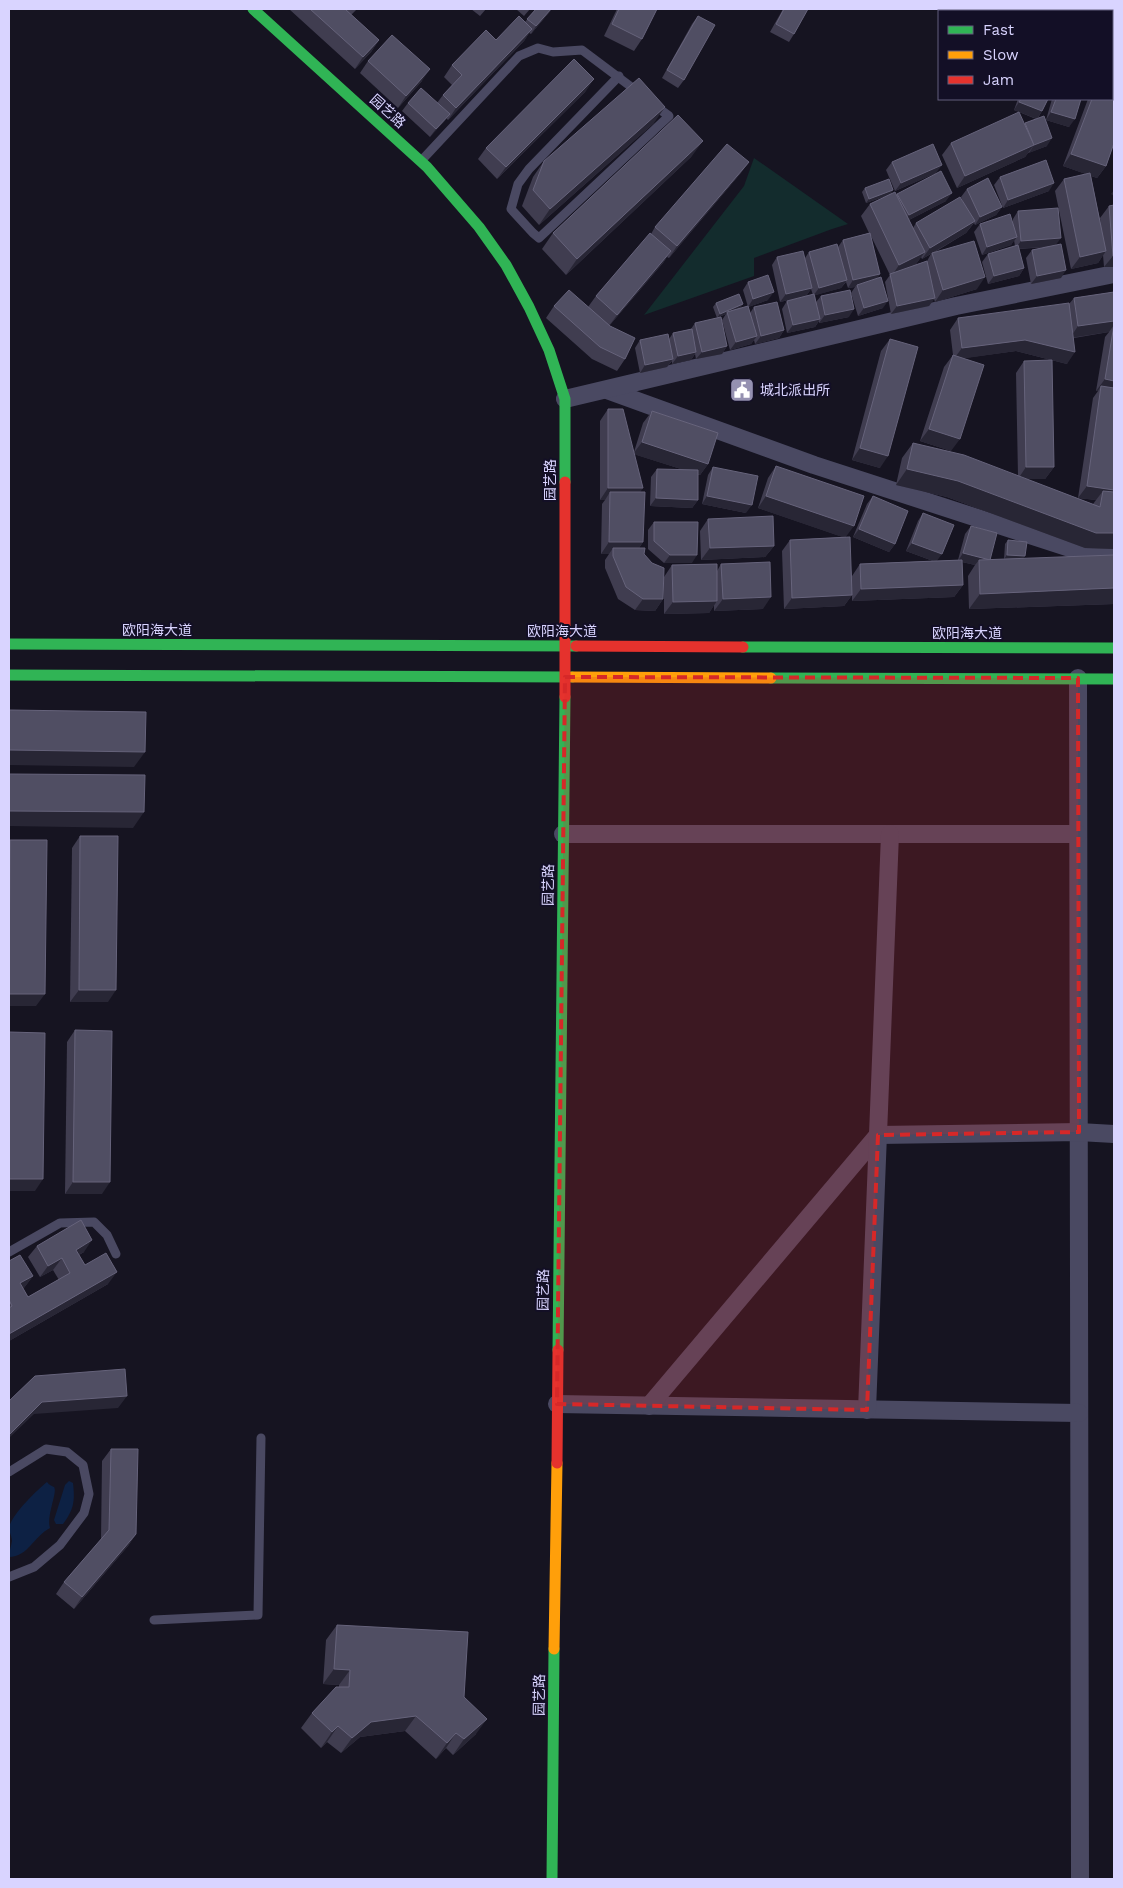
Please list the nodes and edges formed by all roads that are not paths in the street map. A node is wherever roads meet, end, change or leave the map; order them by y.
1 (253, 9) edge
2 (619, 76) junction
3 (420, 161) junction
4 (1114, 274) edge
5 (607, 390) junction
6 (565, 399) junction
7 (1114, 552) edge
8 (9, 644) edge
9 (565, 646) junction
10 (1114, 648) edge
11 (9, 675) edge
12 (565, 677) junction
13 (1078, 678) junction
14 (1114, 678) edge
15 (563, 834) junction
16 (890, 834) junction
17 (1078, 834) junction
18 (1079, 1132) junction
19 (1114, 1134) edge
20 (878, 1135) junction
21 (9, 1252) edge
22 (116, 1254) dead end
23 (557, 1404) junction
24 (649, 1406) junction
25 (868, 1410) junction
26 (1079, 1413) junction
27 (261, 1438) dead end
28 (9, 1472) edge
29 (9, 1577) edge
30 (154, 1620) dead end
31 (552, 1879) edge
32 (1080, 1879) edge

1 - 3 main road, 园艺路
2 - 2 lane
2 - 3 lane
3 - 6 main road, 园艺路
4 - 5 street
5 - 6 street
5 - 7 street
6 - 9 main road, 园艺路
8 - 9 main road, 欧阳海大道
9 - 10 main road, 欧阳海大道
9 - 12 main road, 园艺路
11 - 12 main road
12 - 13 main road
12 - 15 main road, 园艺路
13 - 14 main road
13 - 17 street
15 - 16 street
15 - 23 main road, 园艺路
16 - 17 street
16 - 20 street
17 - 18 street
18 - 19 street
18 - 20 street
18 - 26 street
20 - 24 street
20 - 25 street
21 - 22 lane
23 - 24 street
23 - 31 main road, 园艺路
24 - 25 street
25 - 26 street
26 - 32 street
27 - 30 lane
28 - 29 lane

